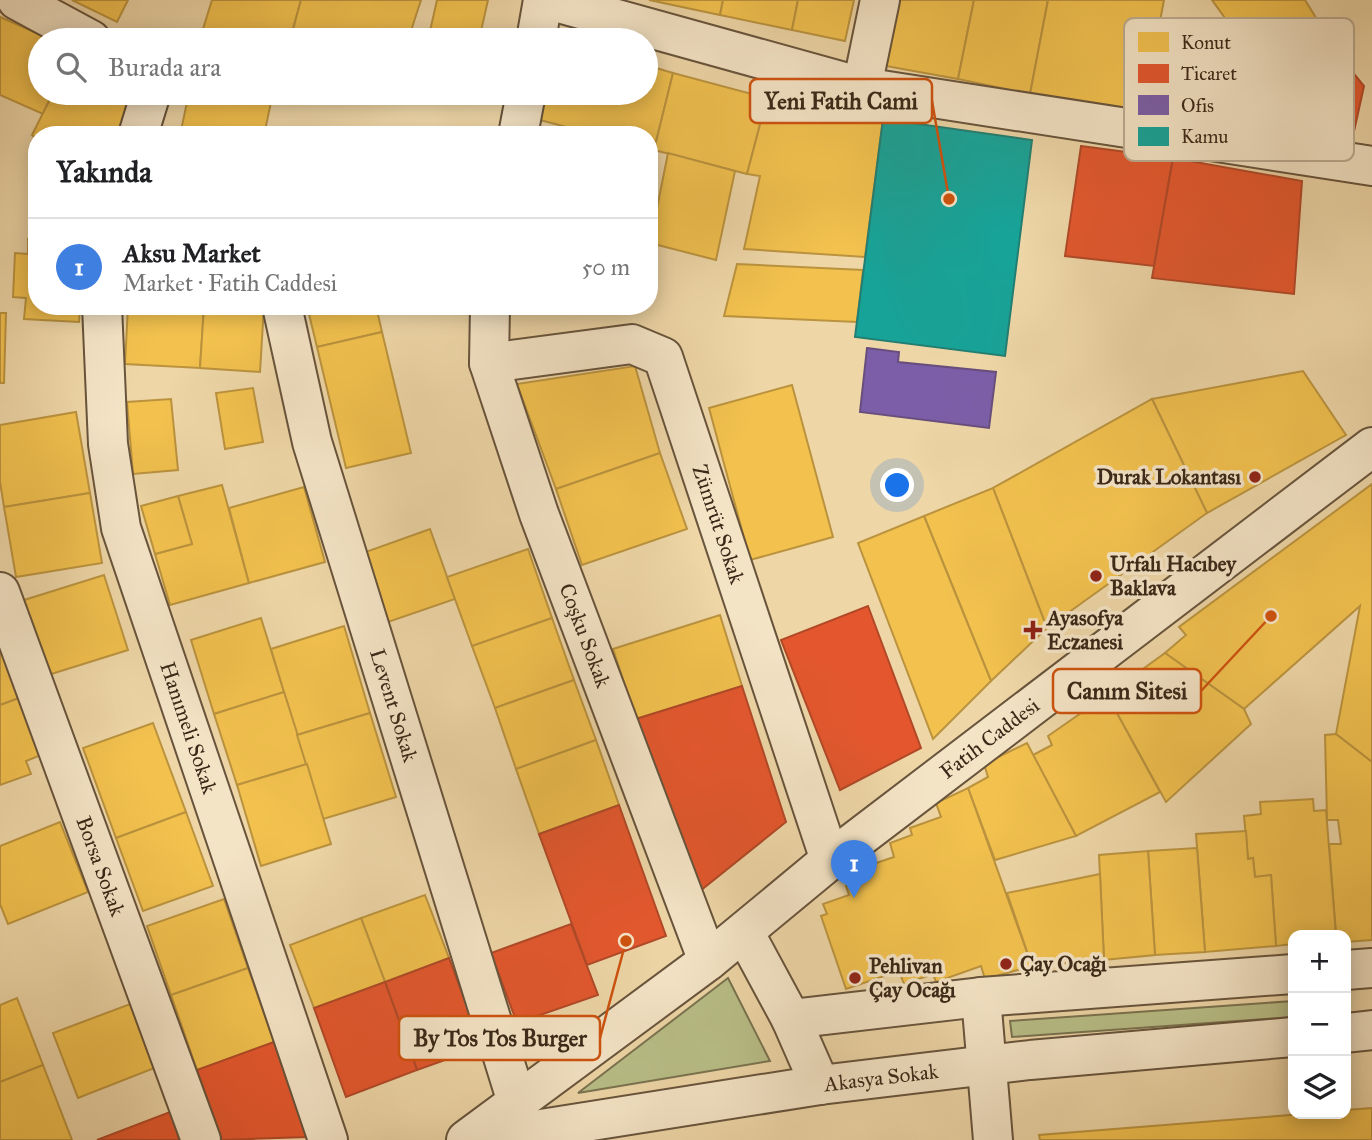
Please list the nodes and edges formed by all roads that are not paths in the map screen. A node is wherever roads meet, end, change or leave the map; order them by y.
1 (18, 0) edge
2 (543, 0) edge
3 (548, 0) edge
4 (880, 0) edge
5 (69, 28) edge
6 (538, 28) edge
7 (649, 28) edge
8 (658, 30) edge
9 (862, 87) junction
10 (147, 105) edge
11 (524, 105) edge
12 (141, 126) edge
13 (520, 126) edge
14 (1124, 128) edge
15 (1340, 161) edge
16 (1372, 166) edge
17 (102, 315) edge
18 (284, 315) edge
19 (490, 315) edge
20 (489, 362) junction
21 (1372, 447) edge
22 (0, 592) edge
23 (830, 860) junction
24 (744, 932) junction
25 (708, 961) junction
26 (1372, 968) edge
27 (1351, 970) edge
28 (1288, 974) edge
29 (981, 997) junction
30 (791, 1019) junction
31 (1372, 1030) edge
32 (1351, 1032) edge
33 (1288, 1037) edge
34 (987, 1064) junction
35 (820, 1085) junction
36 (517, 1102) junction
37 (201, 1140) edge
38 (328, 1140) edge
39 (466, 1140) edge
40 (471, 1140) edge
41 (993, 1140) edge

1 - 5 street
2 - 6 street
3 - 7 street
4 - 9 street
8 - 9 street
9 - 14 street
10 - 12 street
11 - 13 street
15 - 16 street
17 - 38 street, Hanımeli Sokak
18 - 36 street, Levent Sokak
19 - 20 street, Coşku Sokak
20 - 23 street, Zümrüt Sokak
20 - 25 street, Coşku Sokak
21 - 23 street, Fatih Caddesi
22 - 37 street, Borsa Sokak
23 - 24 street, Fatih Caddesi
24 - 25 street, Fatih Caddesi
24 - 30 street
25 - 36 street, Fatih Caddesi
26 - 27 street
28 - 29 street
29 - 30 street
29 - 34 street
30 - 35 street
31 - 32 street
33 - 34 street, Akasya Sokak
34 - 35 street, Akasya Sokak
34 - 41 street
35 - 40 street, Akasya Sokak
36 - 39 street, Fatih Caddesi

